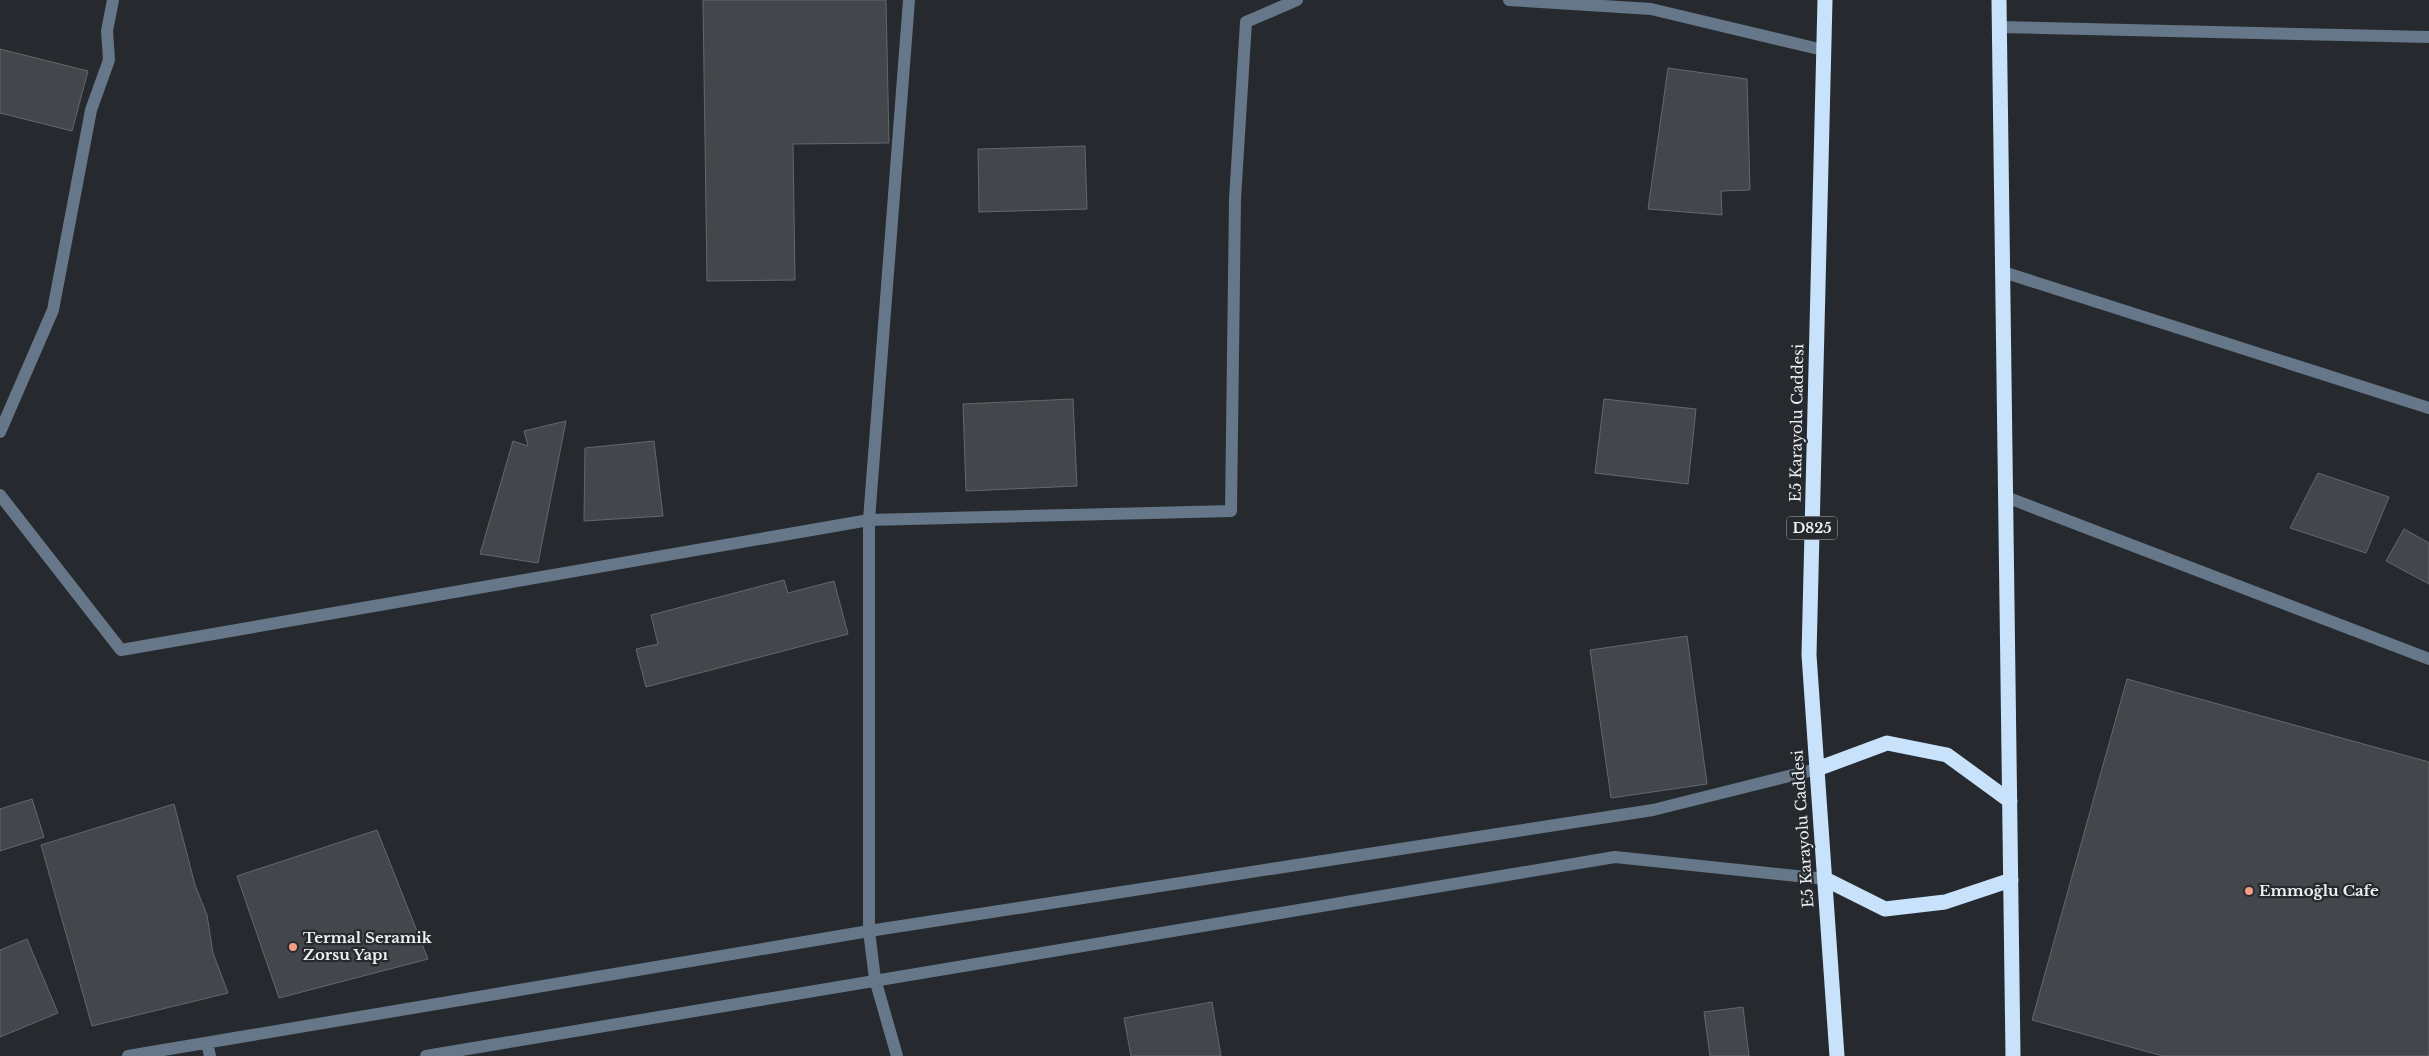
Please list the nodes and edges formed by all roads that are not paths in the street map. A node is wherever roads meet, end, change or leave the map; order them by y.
1 (113, 0) edge
2 (909, 0) edge
3 (1297, 0) edge
4 (1509, 0) edge
5 (1825, 0) edge
6 (1999, 0) edge
7 (2000, 27) junction
8 (2429, 37) edge
9 (1824, 50) junction
10 (2003, 272) junction
11 (2429, 408) edge
12 (0, 432) edge
13 (0, 495) edge
14 (2006, 497) junction
15 (869, 520) junction
16 (2429, 659) edge
17 (1817, 768) junction
18 (2010, 801) junction
19 (1825, 879) junction
20 (2011, 880) junction
21 (869, 931) junction
22 (875, 979) junction
23 (209, 1050) edge
24 (128, 1056) edge
25 (426, 1056) edge
26 (897, 1056) edge
27 (1837, 1056) edge
28 (2013, 1056) edge

1 - 12 street
2 - 15 street
3 - 15 street
4 - 9 street
5 - 9 highway, E5 Karayolu Caddesi / D825
6 - 7 highway
7 - 8 street
7 - 10 highway
9 - 17 highway, E5 Karayolu Caddesi / D825
10 - 11 street
10 - 14 highway
13 - 15 street
14 - 16 street
14 - 18 highway
15 - 21 street
17 - 18 highway
17 - 19 highway, E5 Karayolu Caddesi / D825
17 - 21 street
18 - 20 highway
19 - 20 highway
19 - 22 street
19 - 27 highway, E5 Karayolu Caddesi / D825
20 - 28 highway
21 - 22 street
21 - 23 street
22 - 25 street
22 - 26 street
23 - 24 street

